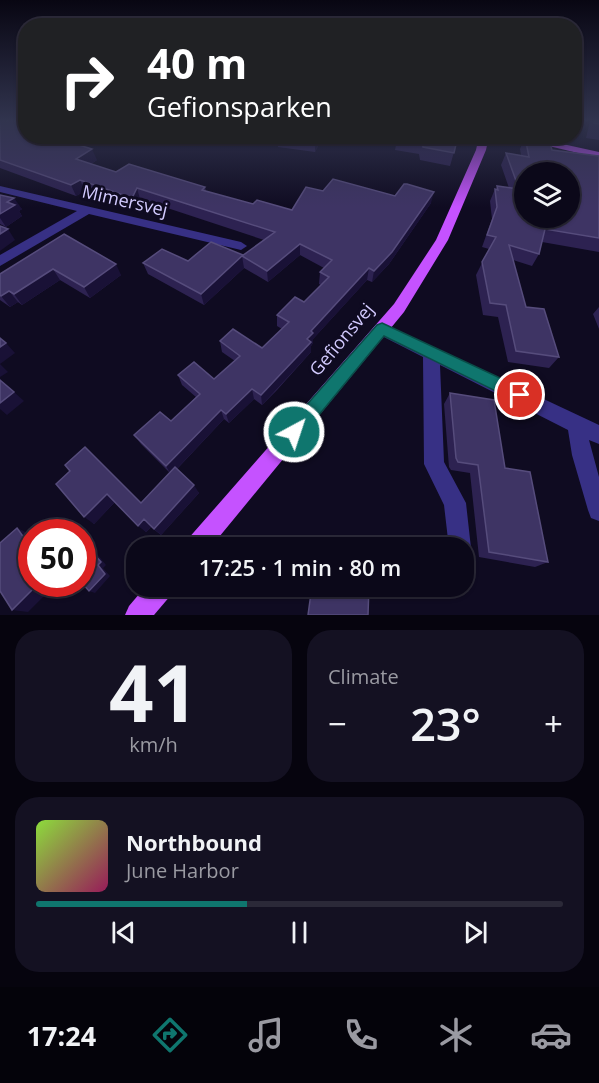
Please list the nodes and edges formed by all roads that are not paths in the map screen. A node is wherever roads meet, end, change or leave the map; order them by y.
1 (482, 150) edge
2 (574, 150) edge
3 (599, 155) edge
4 (0, 189) edge
5 (88, 209) junction
6 (241, 246) dead end
7 (0, 261) edge
8 (382, 329) junction
9 (431, 352) junction
10 (577, 424) junction
11 (599, 435) edge
12 (599, 510) edge
13 (204, 537) edge
14 (459, 537) edge
15 (153, 597) edge
16 (138, 615) edge

1 - 8 main road, Gefionsvej
2 - 3 main road
4 - 5 street, Mimersvej
5 - 6 street, Mimersvej
5 - 7 street
8 - 9 street
8 - 13 main road, Gefionsvej
9 - 10 street
9 - 14 street
10 - 11 street
10 - 12 street
15 - 16 main road

